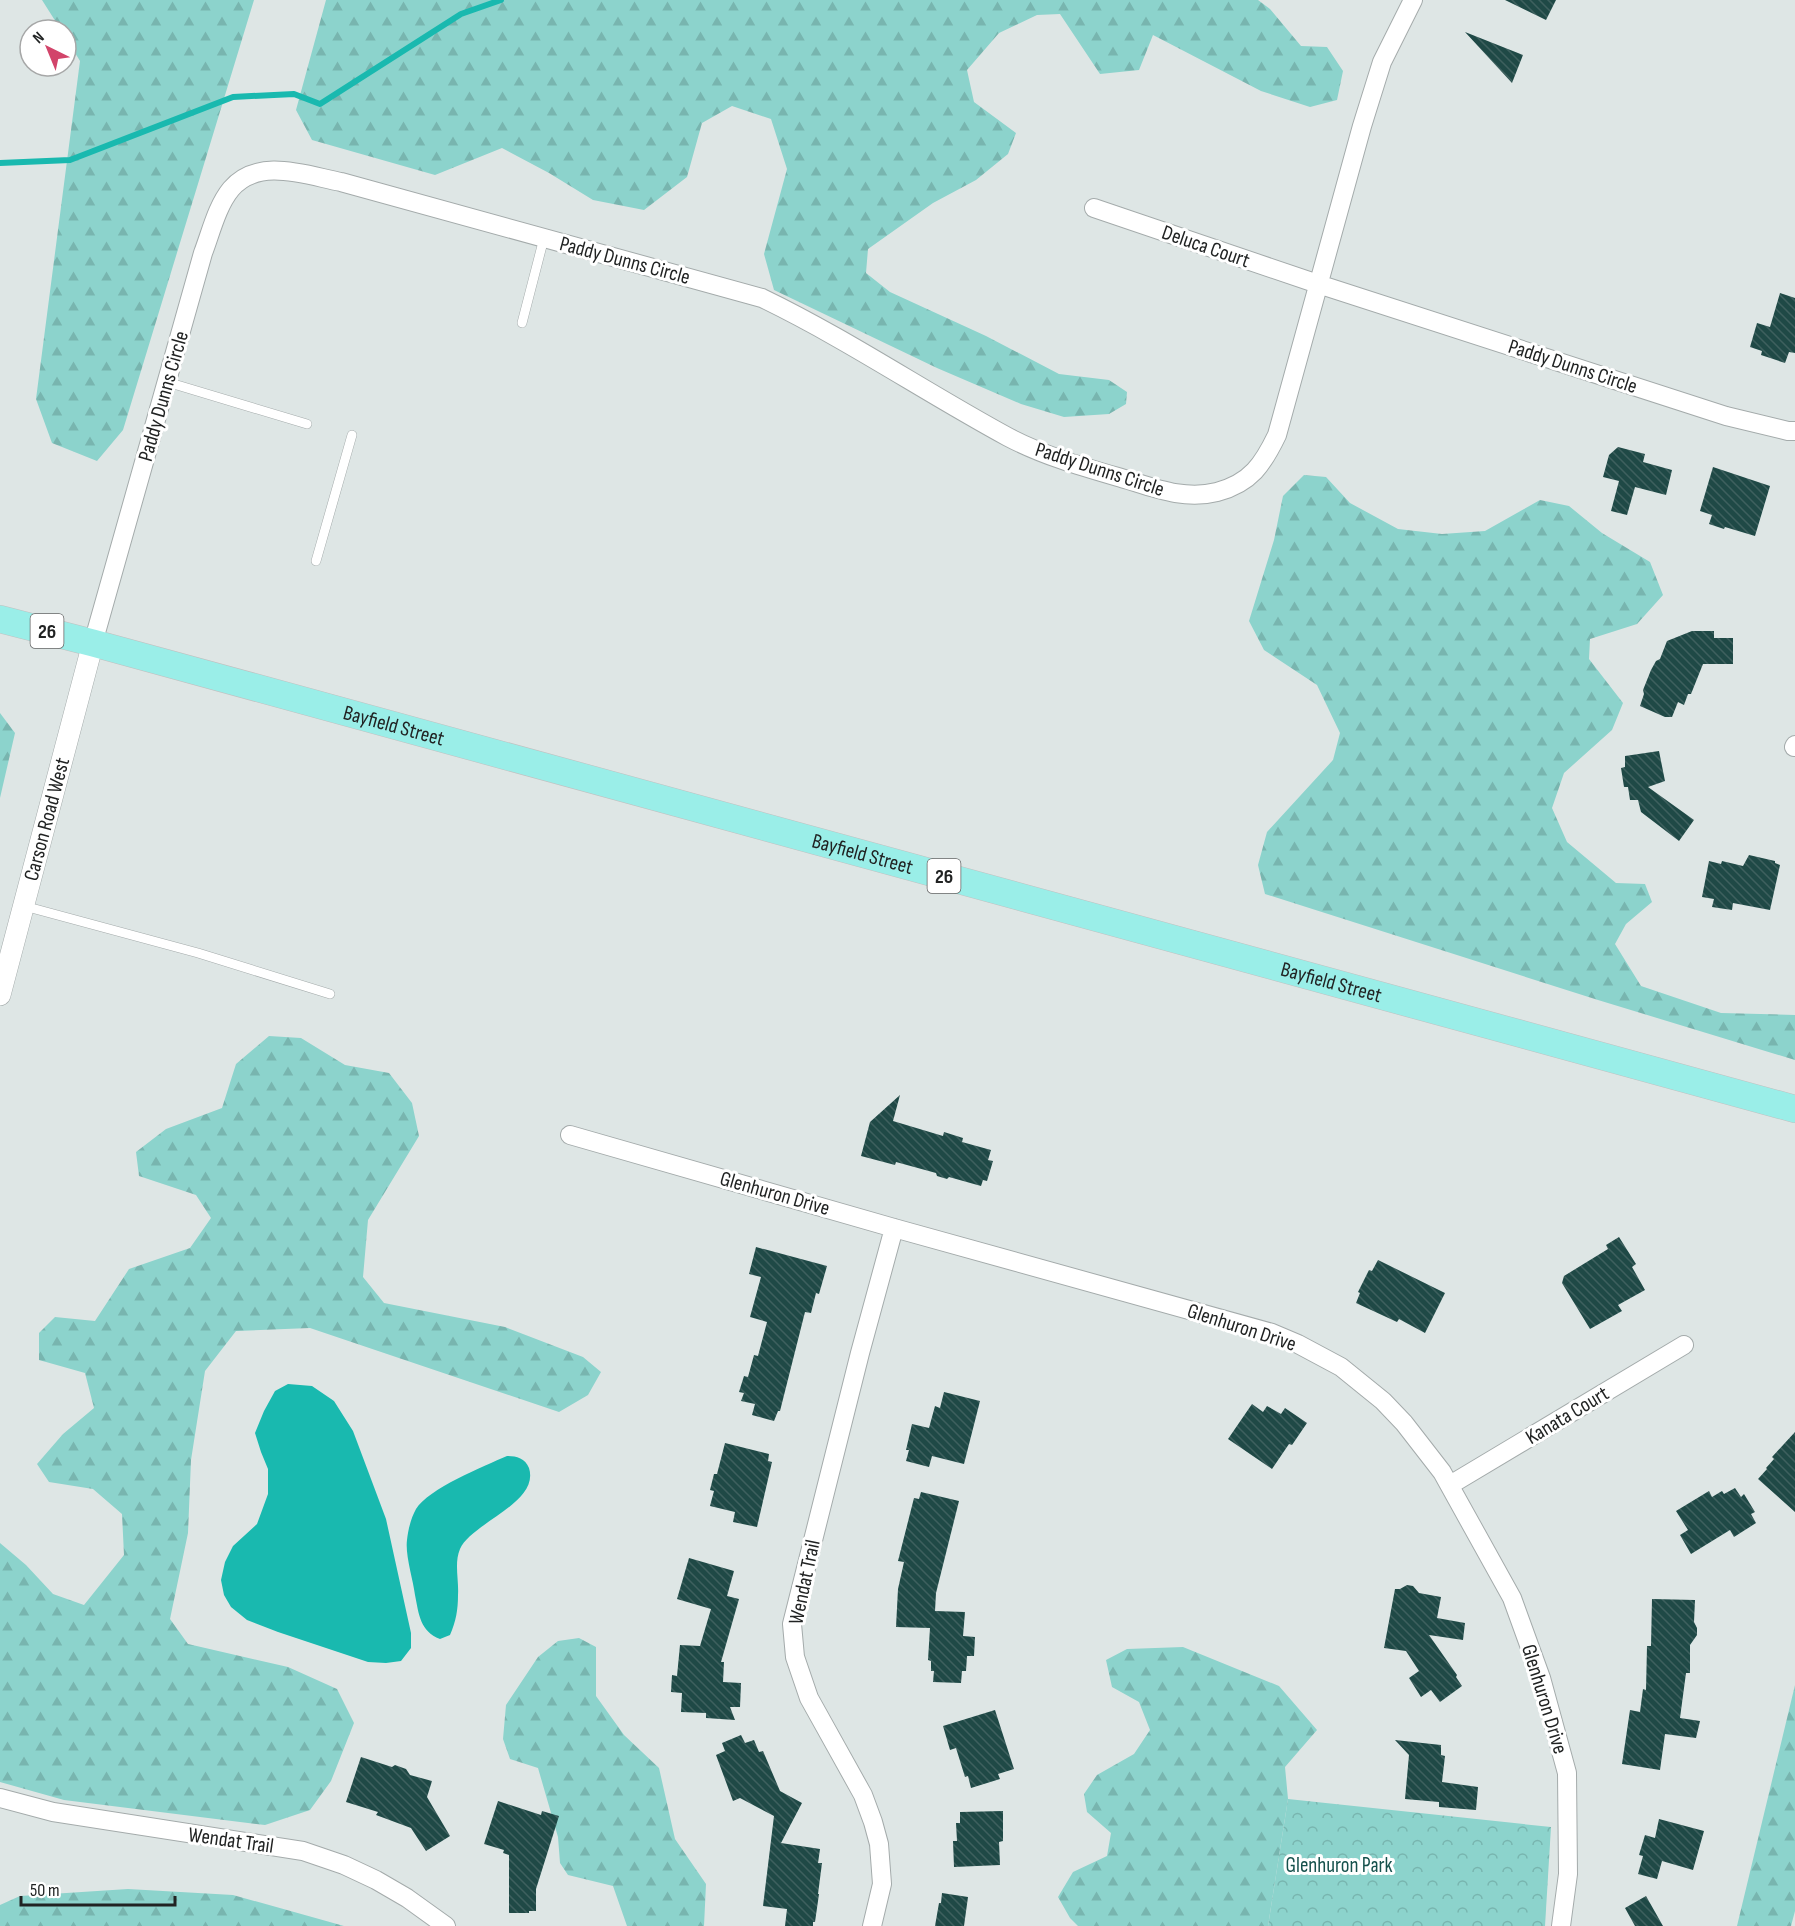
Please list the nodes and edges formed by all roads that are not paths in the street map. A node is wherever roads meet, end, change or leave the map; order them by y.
1 (1413, 0) edge
2 (1094, 208) dead end
3 (544, 238) junction
4 (1318, 284) junction
5 (522, 323) dead end
6 (167, 382) junction
7 (308, 424) dead end
8 (1795, 431) edge
9 (352, 435) dead end
10 (316, 561) dead end
11 (0, 619) edge
12 (93, 643) junction
13 (24, 906) junction
14 (330, 994) dead end
15 (0, 995) edge
16 (1795, 1109) edge
17 (570, 1135) dead end
18 (894, 1228) junction
19 (1684, 1346) dead end
20 (1450, 1485) junction
21 (0, 1798) edge
22 (446, 1926) edge
23 (872, 1926) edge
24 (1561, 1926) edge

1 - 4 street, Paddy Dunns Circle
2 - 4 street, Deluca Court
3 - 4 street, Paddy Dunns Circle
3 - 5 lane
3 - 6 street, Paddy Dunns Circle
4 - 8 street, Paddy Dunns Circle
6 - 7 lane
6 - 12 street, Paddy Dunns Circle
9 - 10 lane
11 - 12 main road, Bayfield Street / 26
12 - 13 street, Carson Road West
12 - 16 main road, Bayfield Street / 26
13 - 14 lane
13 - 15 street, Carson Road West
17 - 18 street, Glenhuron Drive
18 - 20 street, Glenhuron Drive
18 - 23 street, Wendat Trail
19 - 20 street, Kanata Court
20 - 24 street, Glenhuron Drive
21 - 22 street, Wendat Trail

